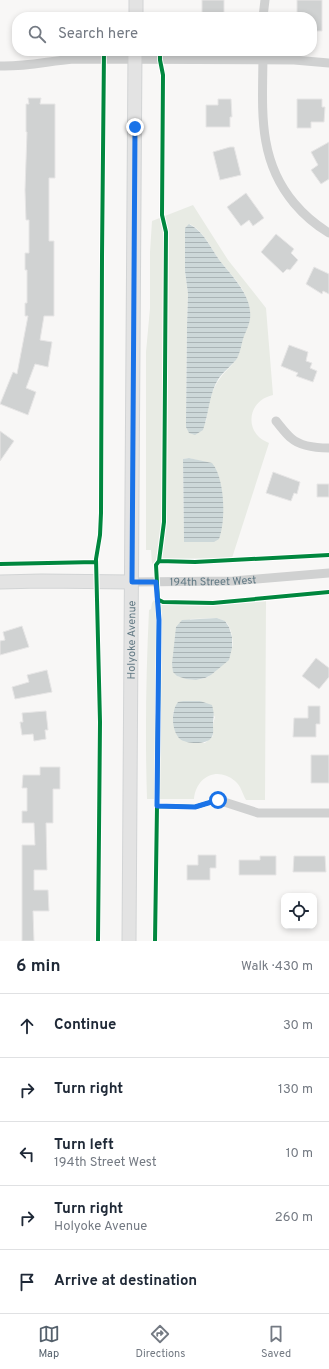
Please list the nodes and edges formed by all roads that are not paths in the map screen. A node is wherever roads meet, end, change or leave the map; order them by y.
1 (136, 0) edge
2 (264, 0) edge
3 (136, 12) edge
4 (263, 12) edge
5 (135, 56) edge
6 (263, 56) edge
7 (329, 63) edge
8 (0, 66) edge
9 (329, 233) edge
10 (276, 421) dead end
11 (329, 448) edge
12 (329, 573) edge
13 (0, 582) edge
14 (132, 582) junction
15 (218, 800) dead end
16 (329, 813) edge
17 (129, 941) edge

1 - 3 street
2 - 4 street
5 - 6 street
5 - 8 street
5 - 14 street, Holyoke Avenue
6 - 7 street
6 - 9 street
10 - 11 street
12 - 14 street, 194th Street West
13 - 14 street, 194th Street West
14 - 17 street, Holyoke Avenue
15 - 16 street

